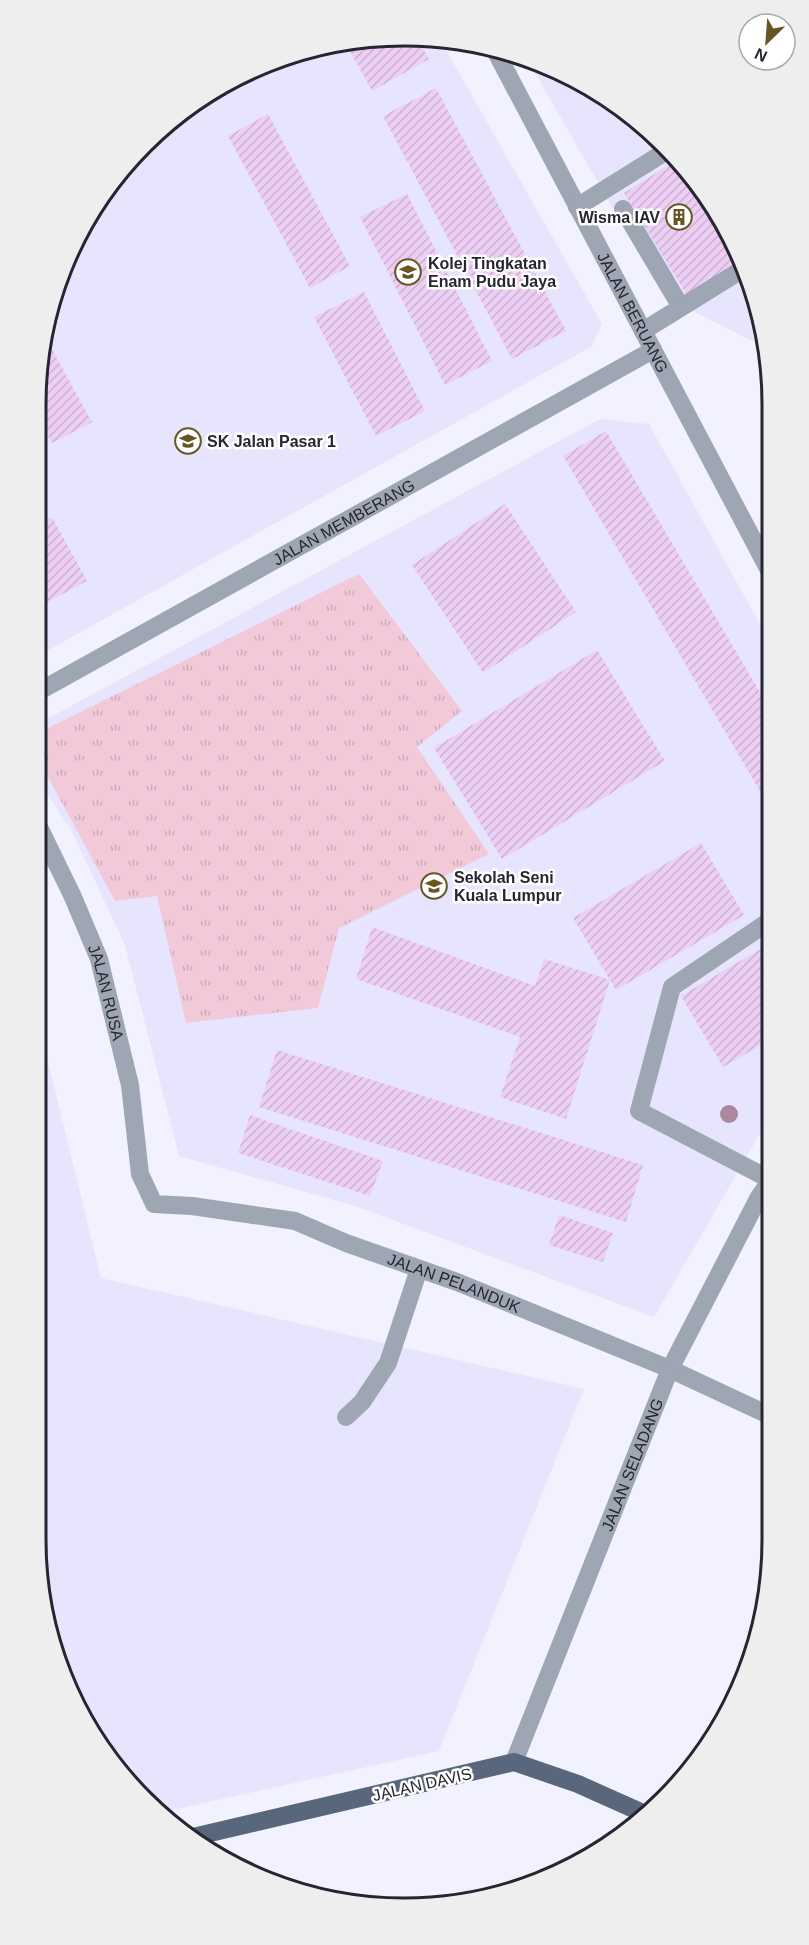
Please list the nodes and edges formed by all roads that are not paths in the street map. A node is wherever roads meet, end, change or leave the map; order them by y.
1 (500, 60) edge
2 (661, 154) edge
3 (578, 207) junction
4 (623, 209) dead end
5 (737, 273) edge
6 (681, 307) junction
7 (643, 331) junction
8 (653, 350) junction
9 (762, 553) edge
10 (46, 687) edge
11 (46, 842) edge
12 (762, 926) edge
13 (140, 1174) joint
14 (762, 1174) edge
15 (762, 1192) edge
16 (419, 1269) junction
17 (670, 1369) junction
18 (762, 1412) edge
19 (346, 1417) dead end
20 (514, 1762) junction
21 (639, 1811) edge
22 (202, 1835) edge

1 - 3 street, JALAN BERUANG
2 - 3 street
3 - 7 street, JALAN BERUANG
4 - 6 street
5 - 6 street
6 - 7 street
7 - 8 street, JALAN BERUANG
8 - 9 street, JALAN BERUANG
8 - 10 street, JALAN MEMBERANG
11 - 13 street, JALAN RUSA
12 - 14 street
13 - 16 street, JALAN PELANDUK
15 - 17 street, JALAN SELADANG
16 - 17 street, JALAN PELANDUK
16 - 19 street
17 - 18 street, JALAN PELANDUK
17 - 20 street, JALAN SELADANG
20 - 21 main road
20 - 22 main road, JALAN DAVIS

